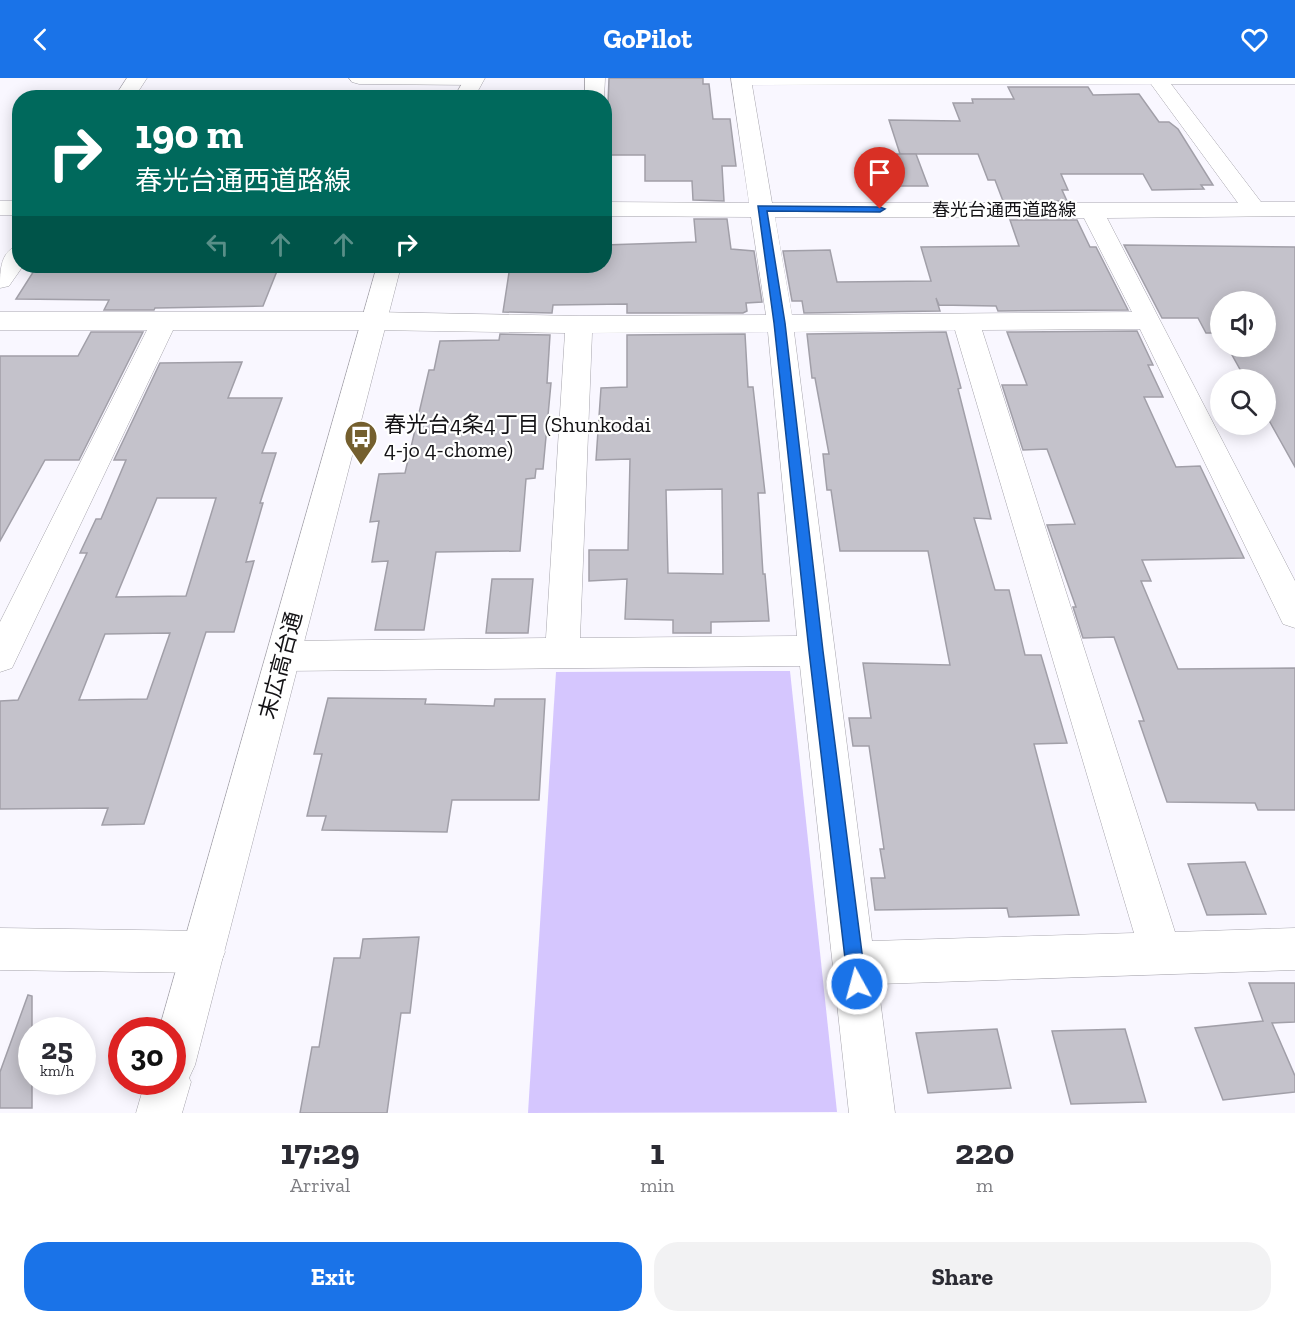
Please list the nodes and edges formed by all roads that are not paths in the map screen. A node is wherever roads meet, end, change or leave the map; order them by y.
1 (359, 78) edge
2 (741, 78) edge
3 (949, 78) edge
4 (1156, 78) edge
5 (1295, 78) edge
6 (475, 79) edge
7 (762, 208) junction
8 (612, 209) edge
9 (1254, 209) junction
10 (1295, 209) edge
11 (1092, 211) junction
12 (12, 263) edge
13 (387, 273) edge
14 (0, 280) edge
15 (1149, 320) junction
16 (0, 321) edge
17 (373, 321) junction
18 (164, 322) junction
19 (966, 322) junction
20 (780, 323) junction
21 (579, 325) junction
22 (1295, 614) edge
23 (816, 651) junction
24 (562, 653) junction
25 (283, 656) junction
26 (0, 657) edge
27 (0, 950) edge
28 (1295, 950) edge
29 (204, 952) junction
30 (1161, 953) junction
31 (855, 963) junction
32 (186, 1017) edge
33 (164, 1095) edge
34 (159, 1113) edge
35 (872, 1113) edge

1 - 6 street
2 - 3 street
2 - 7 street
3 - 4 street
4 - 5 street
4 - 9 street
7 - 8 street, 春光台通西道路線
7 - 11 street, 春光台通西道路線
7 - 20 street
9 - 10 street, 春光台通西道路線
9 - 11 street, 春光台通西道路線
11 - 15 street
12 - 14 street
13 - 17 street, 末広高台通
15 - 19 street
15 - 22 street
16 - 18 street
17 - 18 street
17 - 21 street
17 - 25 street, 末広高台通
18 - 26 street
19 - 20 street
19 - 30 street
20 - 21 street
20 - 23 street
21 - 24 street
23 - 24 street
23 - 31 street
24 - 25 street
25 - 29 street, 末広高台通
27 - 29 street
28 - 30 street
29 - 32 street, 末広高台通
30 - 31 street
31 - 35 street
33 - 34 street

